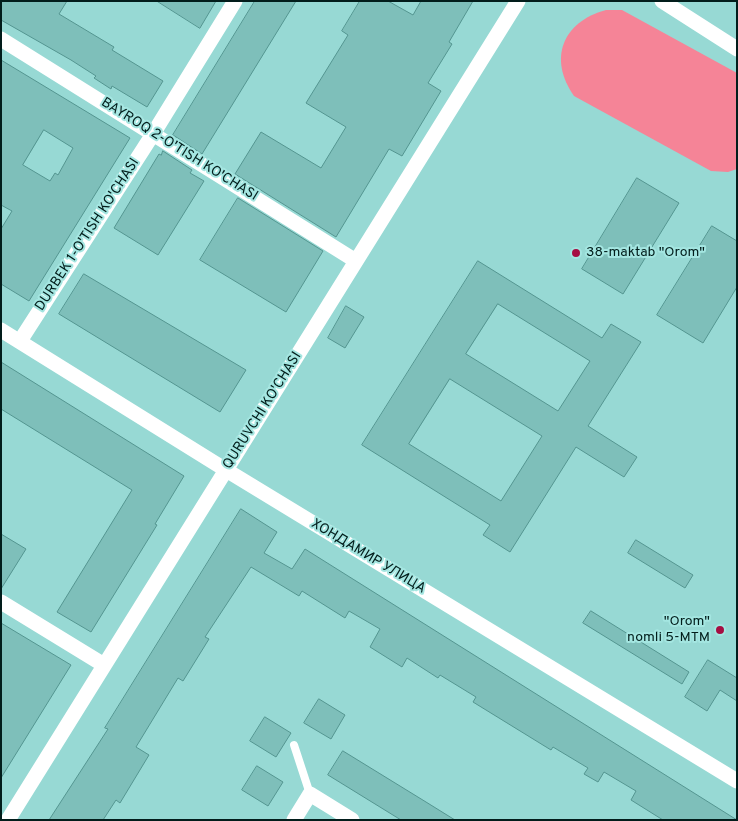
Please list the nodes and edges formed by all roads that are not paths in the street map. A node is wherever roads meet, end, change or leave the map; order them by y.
1 (235, 1) edge
2 (518, 1) edge
3 (662, 1) edge
4 (1, 39) edge
5 (737, 49) edge
6 (153, 134) junction
7 (356, 261) junction
8 (1, 330) edge
9 (20, 341) junction
10 (226, 470) junction
11 (1, 602) edge
12 (104, 665) junction
13 (294, 745) dead end
14 (737, 781) edge
15 (310, 794) junction
16 (8, 820) edge
17 (294, 820) edge
18 (352, 820) edge

1 - 6 street, DURBEK 1-O'TISH KO'CHASI
2 - 7 street, QURUVCHI KO'CHASI
3 - 5 street
4 - 6 street, BAYROQ 2-O'TISH KO'CHASI
6 - 7 street, BAYROQ 2-O'TISH KO'CHASI
6 - 9 street, DURBEK 1-O'TISH KO'CHASI
7 - 10 street, QURUVCHI KO'CHASI
8 - 9 street, ХОНДАМИР УЛИЦА
9 - 10 street, ХОНДАМИР УЛИЦА
10 - 12 street, QURUVCHI KO'CHASI
10 - 14 street, ХОНДАМИР УЛИЦА
11 - 12 street
12 - 16 street, QURUVCHI KO'CHASI
13 - 15 lane
15 - 17 street
15 - 18 street

